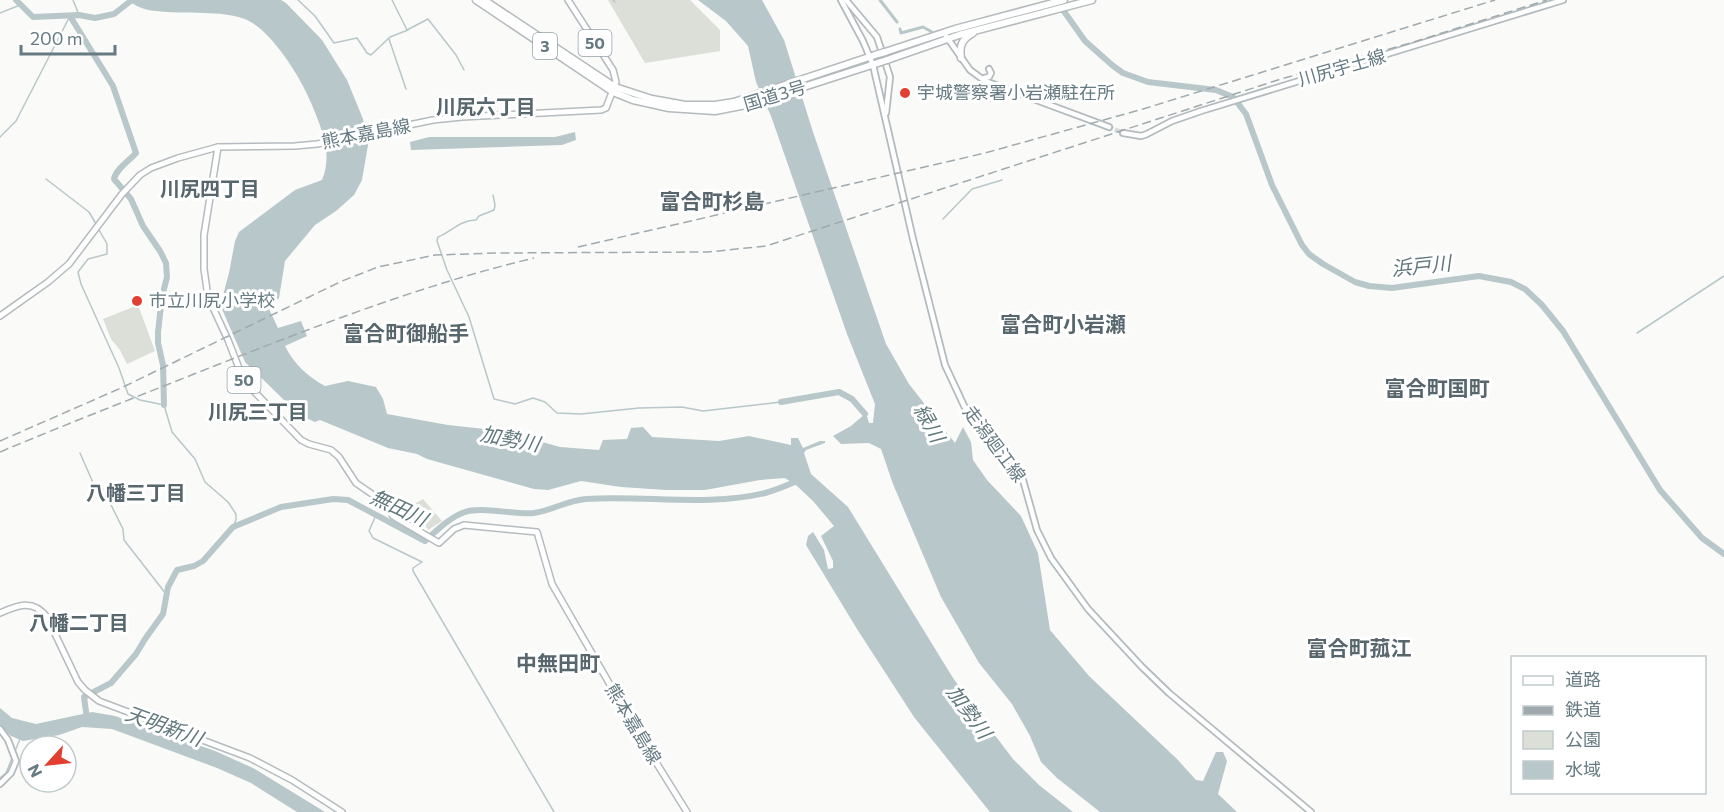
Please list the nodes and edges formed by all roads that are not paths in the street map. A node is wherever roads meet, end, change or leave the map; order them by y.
1 (477, 0) edge
2 (484, 0) edge
3 (568, 0) edge
4 (841, 0) edge
5 (846, 0) edge
6 (1064, 0) edge
7 (1092, 0) edge
8 (1563, 0) edge
9 (1045, 8) junction
10 (981, 29) junction
11 (946, 36) junction
12 (868, 58) junction
13 (961, 58) junction
14 (871, 65) junction
15 (989, 69) dead end
16 (982, 78) junction
17 (614, 89) junction
18 (749, 100) junction
19 (886, 116) junction
20 (1109, 127) tunnel mouth
21 (1123, 133) tunnel mouth
22 (218, 147) junction
23 (0, 316) edge
24 (0, 613) edge
25 (0, 729) edge
26 (0, 784) edge
27 (342, 812) edge
28 (687, 812) edge
29 (1311, 812) edge

1 - 17 highway, 国道3号 / 3
2 - 17 highway, 国道3号 / 3
3 - 17 main road, 50
4 - 12 main road, 走潟廻江線
5 - 19 main road, 走潟廻江線
6 - 9 highway, 国道3号 / 3
7 - 9 highway, 国道3号 / 3
8 - 21 main road, 川尻宇土線
9 - 10 highway, 国道3号 / 3
9 - 11 highway, 国道3号 / 3
10 - 11 highway, 国道3号 / 3
10 - 13 highway
11 - 12 highway, 国道3号 / 3
11 - 13 main road
11 - 14 highway, 国道3号 / 3
12 - 14 main road, 走潟廻江線
12 - 18 highway, 国道3号 / 3
13 - 16 main road
14 - 18 highway, 国道3号 / 3
14 - 19 main road, 走潟廻江線
15 - 16 main road
16 - 20 main road
17 - 18 highway, 国道3号 / 3
17 - 22 main road, 熊本嘉島線
19 - 29 main road, 走潟廻江線
22 - 23 main road, 熊本嘉島線
22 - 28 main road, 熊本嘉島線 / 50
24 - 27 main road
25 - 26 main road

